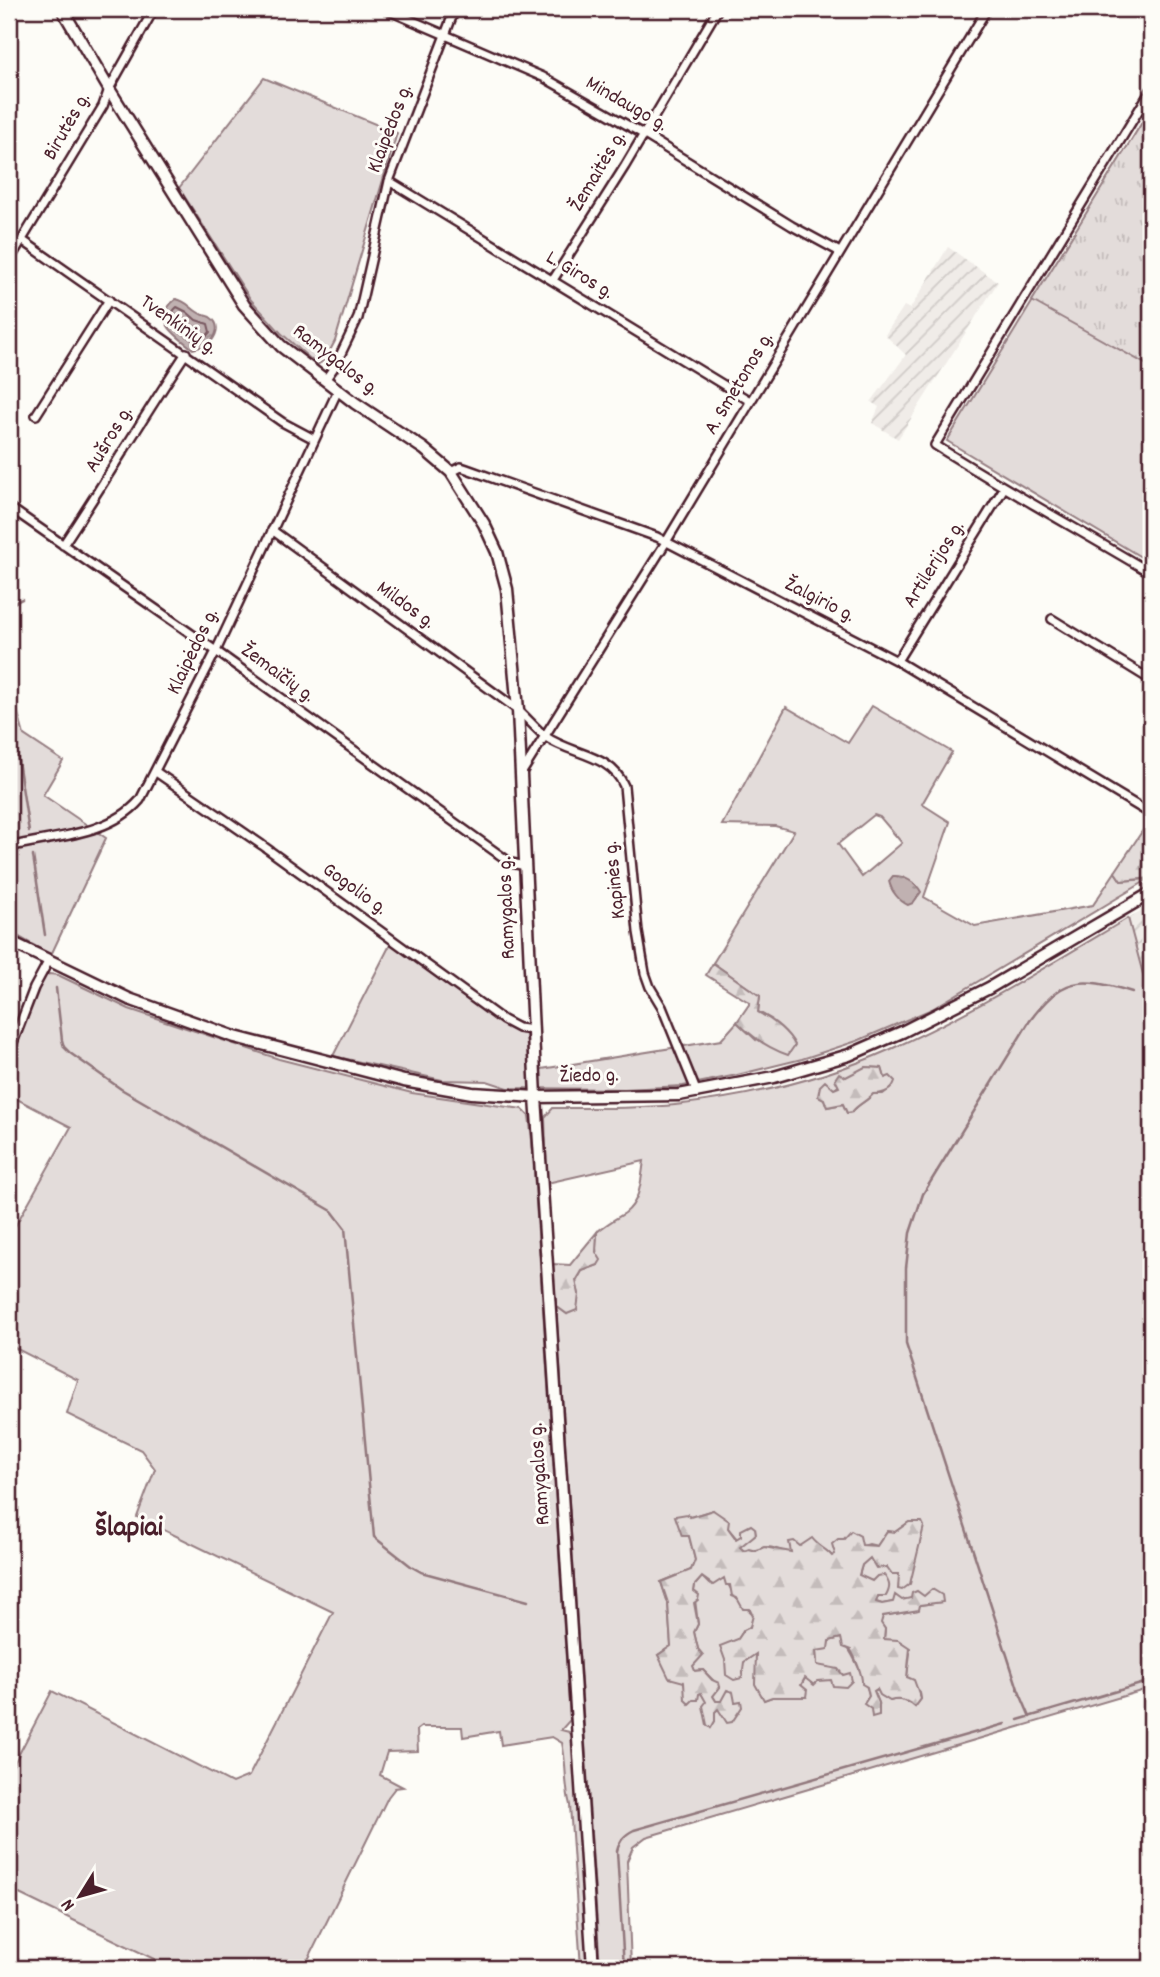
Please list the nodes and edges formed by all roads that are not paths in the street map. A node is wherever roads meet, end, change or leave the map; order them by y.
1 (62, 9) edge
2 (154, 9) edge
3 (385, 9) edge
4 (455, 9) edge
5 (718, 9) edge
6 (987, 9) edge
7 (446, 34) junction
8 (110, 89) junction
9 (1151, 90) edge
10 (643, 134) junction
11 (389, 181) junction
12 (22, 240) junction
13 (12, 248) edge
14 (840, 252) junction
15 (9, 261) edge
16 (553, 280) junction
17 (109, 300) junction
18 (186, 353) junction
19 (326, 380) junction
20 (338, 390) junction
21 (750, 401) junction
22 (36, 415) dead end
23 (314, 439) junction
24 (451, 472) junction
25 (1004, 488) junction
26 (9, 507) edge
27 (272, 530) junction
28 (666, 542) junction
29 (63, 545) junction
30 (1151, 573) edge
31 (1052, 619) dead end
32 (216, 651) junction
33 (897, 661) junction
34 (1151, 680) edge
35 (518, 710) junction
36 (547, 737) junction
37 (156, 772) junction
38 (521, 775) junction
39 (1150, 811) edge
40 (9, 847) edge
41 (526, 866) junction
42 (1151, 893) edge
43 (9, 941) edge
44 (48, 962) junction
45 (533, 1030) junction
46 (9, 1053) edge
47 (697, 1093) junction
48 (536, 1097) junction
49 (593, 1968) edge

1 - 8 main road, Ramygalos g.
2 - 8 street, Birutės g.
3 - 7 street, Mindaugo g.
4 - 7 street, Klaipėdos g.
5 - 10 street, Žemaitės g.
6 - 14 street, A. Smetonos g.
7 - 10 street, Mindaugo g.
7 - 11 street, Klaipėdos g.
8 - 12 street, Birutės g.
8 - 19 main road, Ramygalos g.
9 - 25 street
10 - 14 street, Mindaugo g.
10 - 16 street, Žemaitės g.
11 - 16 street, L. Giros g.
11 - 19 street, Klaipėdos g.
12 - 13 street, Birutės g.
12 - 17 street, Tvenkinių g.
13 - 15 street, Birutės g.
14 - 21 street, A. Smetonos g.
16 - 21 street, L. Giros g.
17 - 18 street, Tvenkinių g.
17 - 22 street
18 - 23 street, Tvenkinių g.
18 - 29 street, Aušros g.
19 - 20 main road, Ramygalos g.
20 - 23 street, Klaipėdos g.
20 - 24 main road, Ramygalos g.
21 - 28 street, A. Smetonos g.
23 - 27 street, Klaipėdos g.
24 - 28 street, Žalgirio g.
24 - 35 main road, Ramygalos g.
25 - 30 street
25 - 33 street, Artilerijos g.
26 - 29 street, Žemaičių g.
27 - 32 street, Klaipėdos g.
27 - 35 street, Mildos g.
28 - 33 street, Žalgirio g.
28 - 36 street, A. Smetonos g.
29 - 32 street, Žemaičių g.
31 - 34 street
32 - 37 street, Klaipėdos g.
32 - 41 street, Žemaičių g.
33 - 39 street, Žalgirio g.
35 - 36 street, Kapinės g.
35 - 38 main road, Ramygalos g.
36 - 38 street, A. Smetonos g.
36 - 47 street, Kapinės g.
37 - 40 street, Klaipėdos g.
37 - 45 street, Gogolio g.
38 - 41 main road, Ramygalos g.
41 - 45 main road, Ramygalos g.
42 - 47 main road, Žiedo g.
43 - 44 main road, Žiedo g.
44 - 46 street
44 - 48 main road, Žiedo g.
45 - 48 main road, Ramygalos g.
47 - 48 main road, Žiedo g.
48 - 49 main road, Ramygalos g.

